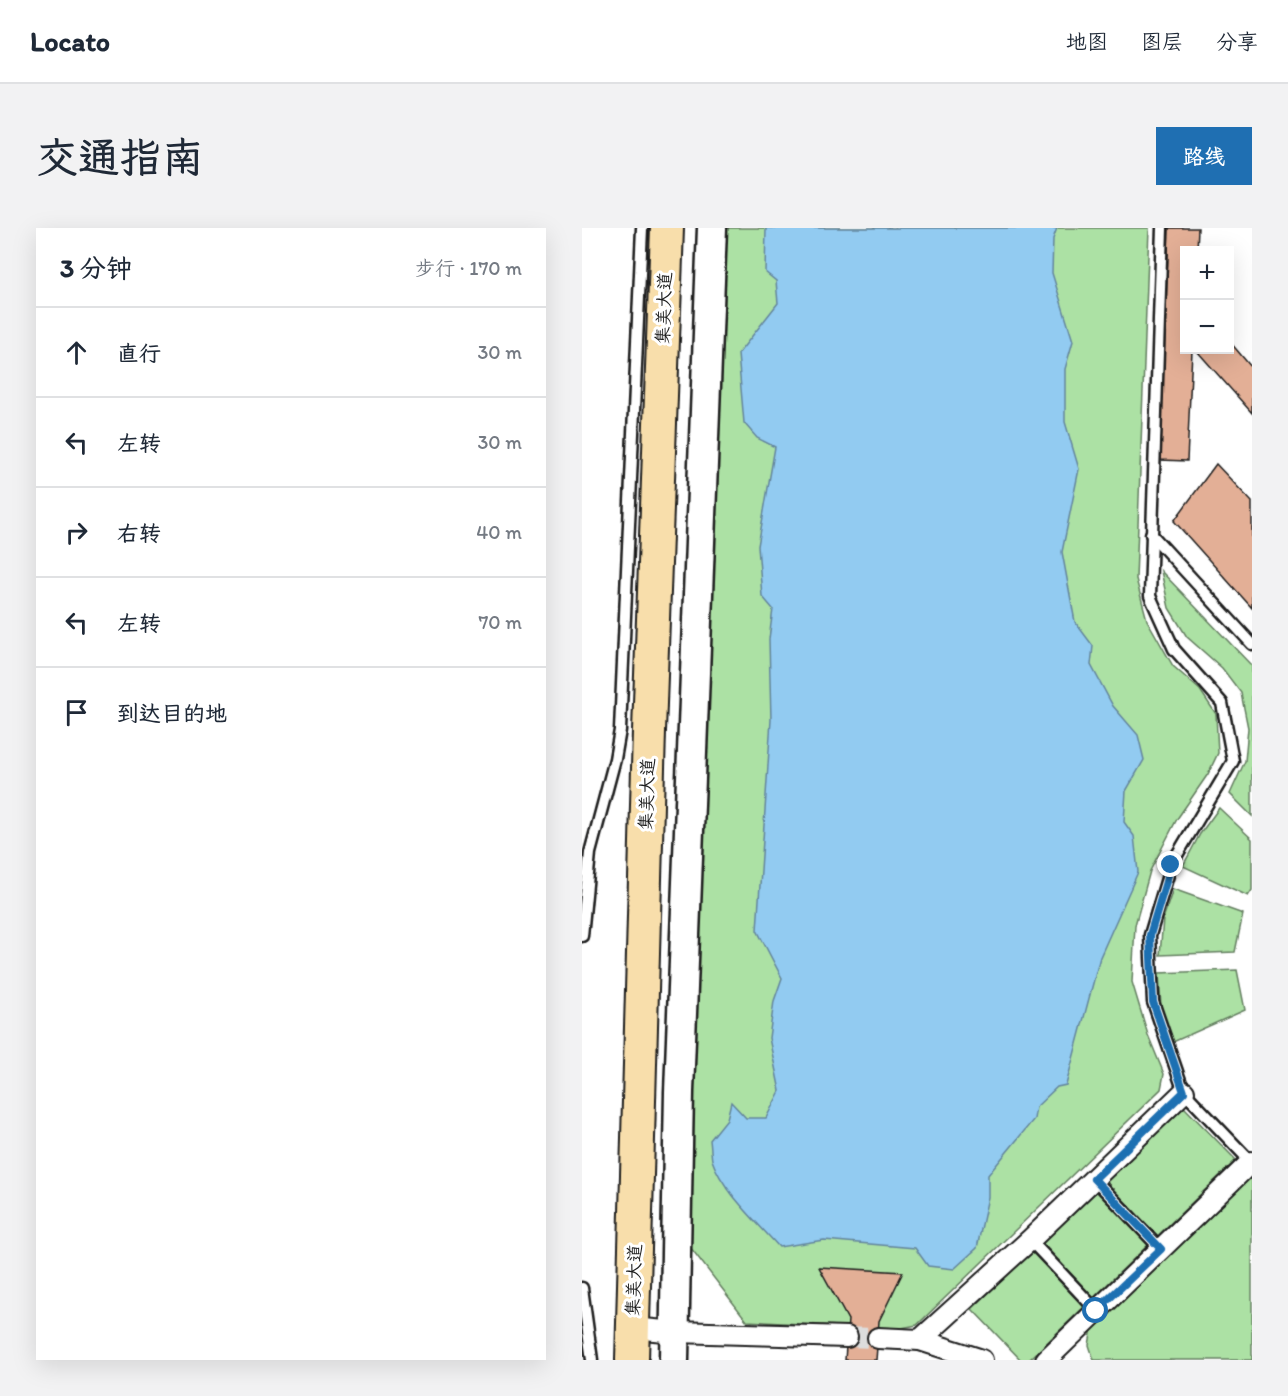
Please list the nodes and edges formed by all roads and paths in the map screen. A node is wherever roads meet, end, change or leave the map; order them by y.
1 (642, 228) edge
2 (667, 228) edge
3 (712, 228) edge
4 (1162, 228) edge
5 (1151, 534) junction
6 (1252, 644) edge
7 (582, 936) edge
8 (1184, 1092) junction
9 (1251, 1162) edge
10 (1094, 1179) junction
11 (1030, 1240) junction
12 (1161, 1249) junction
13 (582, 1288) edge
14 (1096, 1311) junction
15 (633, 1328) junction
16 (675, 1332) junction
17 (847, 1337) tunnel mouth
18 (878, 1338) tunnel mouth
19 (920, 1340) junction
20 (592, 1360) edge
21 (632, 1360) edge
22 (674, 1360) edge
23 (982, 1360) edge
24 (1046, 1360) edge

1 - 7 lane
2 - 15 main road, 集美大道
3 - 16 main road
4 - 5 lane
5 - 6 lane
5 - 8 lane
8 - 9 lane
8 - 10 street
9 - 12 street
10 - 11 street
10 - 12 lane
11 - 14 lane
11 - 19 street
12 - 14 street
13 - 20 lane
14 - 24 street
15 - 16 street
15 - 21 main road, 集美大道
16 - 17 street
16 - 22 main road
18 - 19 street
19 - 23 street

